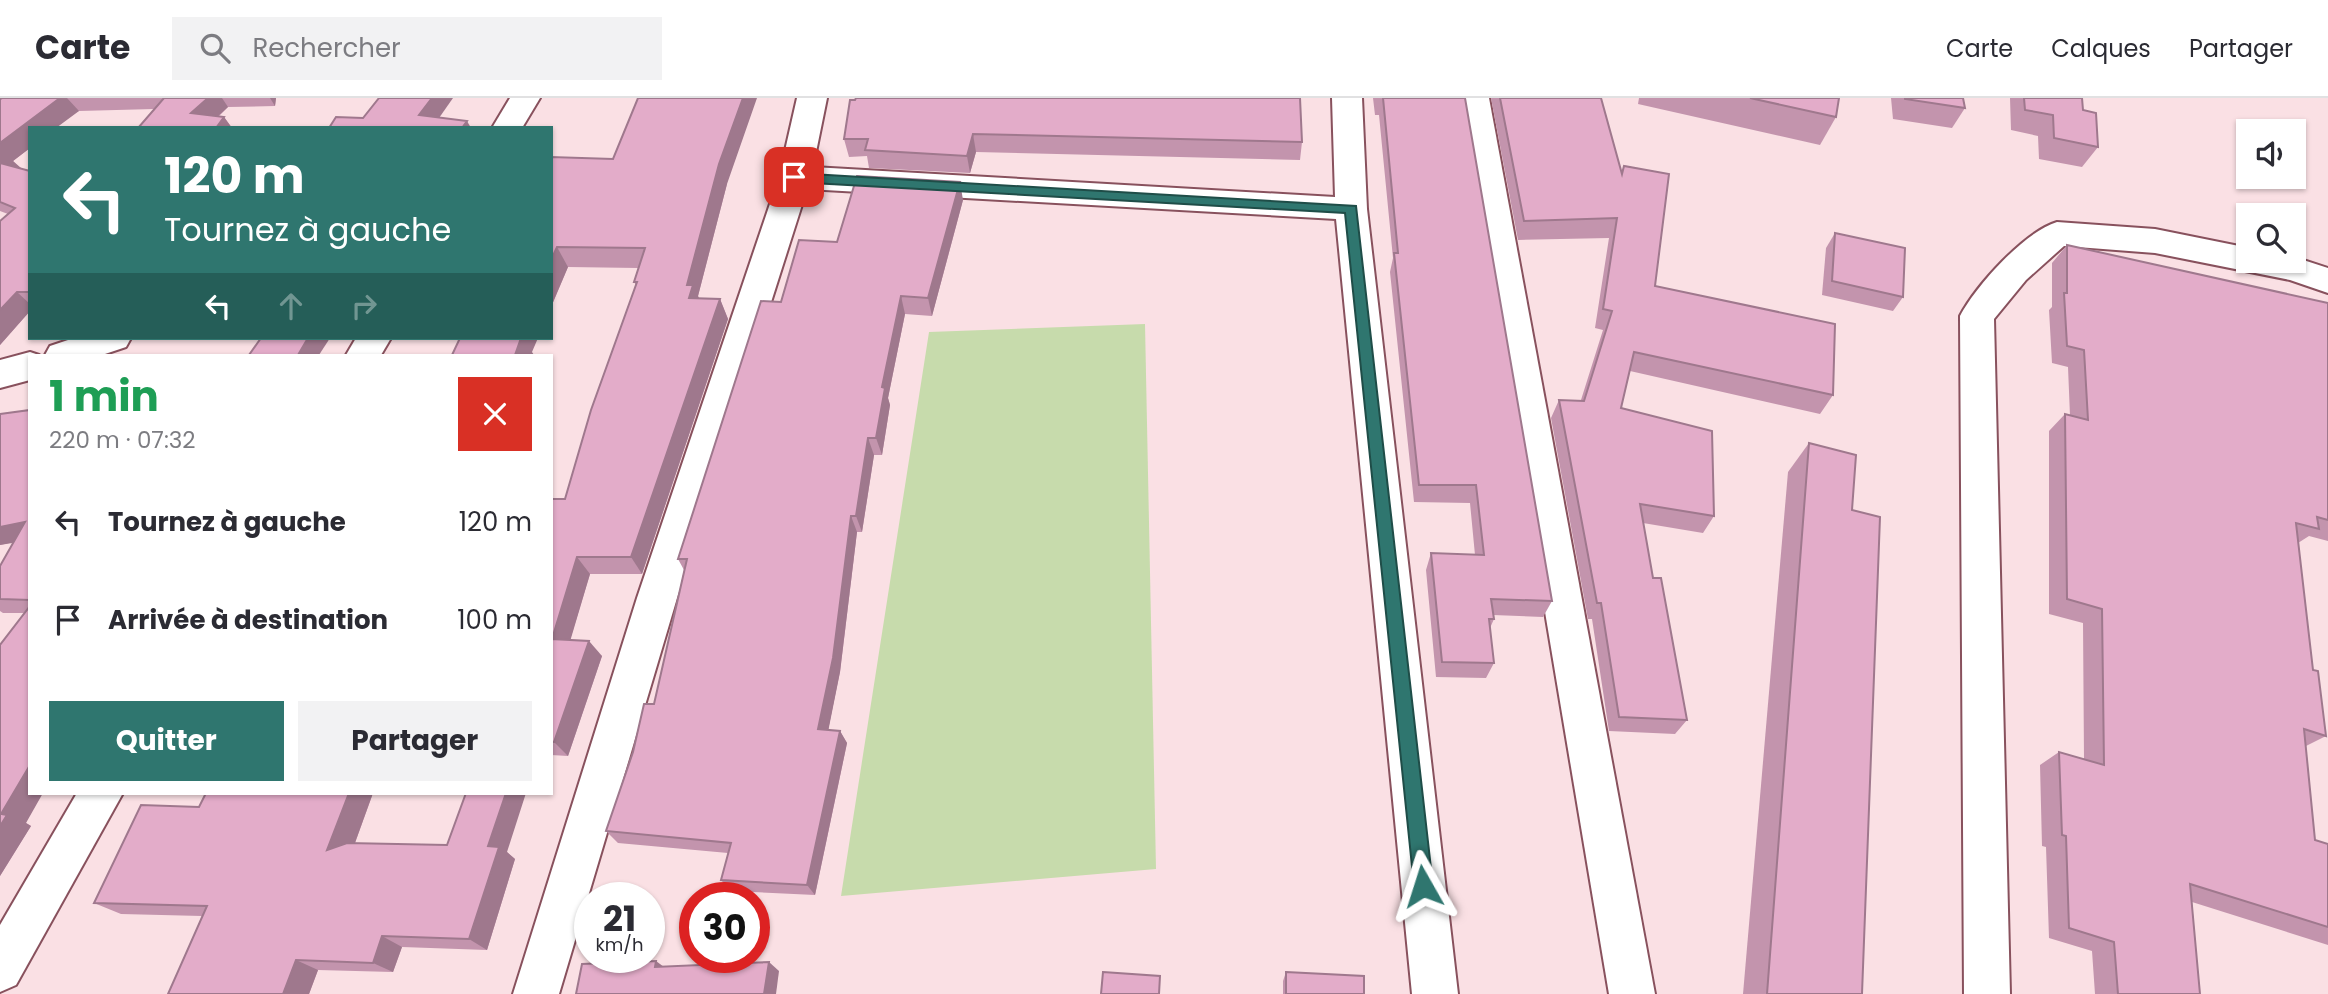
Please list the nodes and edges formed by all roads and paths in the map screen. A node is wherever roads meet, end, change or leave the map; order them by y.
1 (525, 98) edge
2 (812, 98) edge
3 (1347, 98) edge
4 (1474, 98) edge
5 (508, 126) edge
6 (794, 177) junction
7 (1351, 209) junction
8 (2236, 257) edge
9 (2305, 273) edge
10 (2328, 281) edge
11 (108, 340) edge
12 (65, 354) edge
13 (28, 366) edge
14 (0, 373) edge
15 (100, 795) edge
16 (0, 969) edge
17 (536, 994) edge
18 (1435, 994) edge
19 (1632, 994) edge
20 (1987, 994) edge

1 - 5 street
2 - 6 street
3 - 7 street
4 - 19 street
6 - 7 street
6 - 17 street
7 - 18 street
8 - 20 street
9 - 10 street
11 - 12 street
13 - 14 street
15 - 16 street

